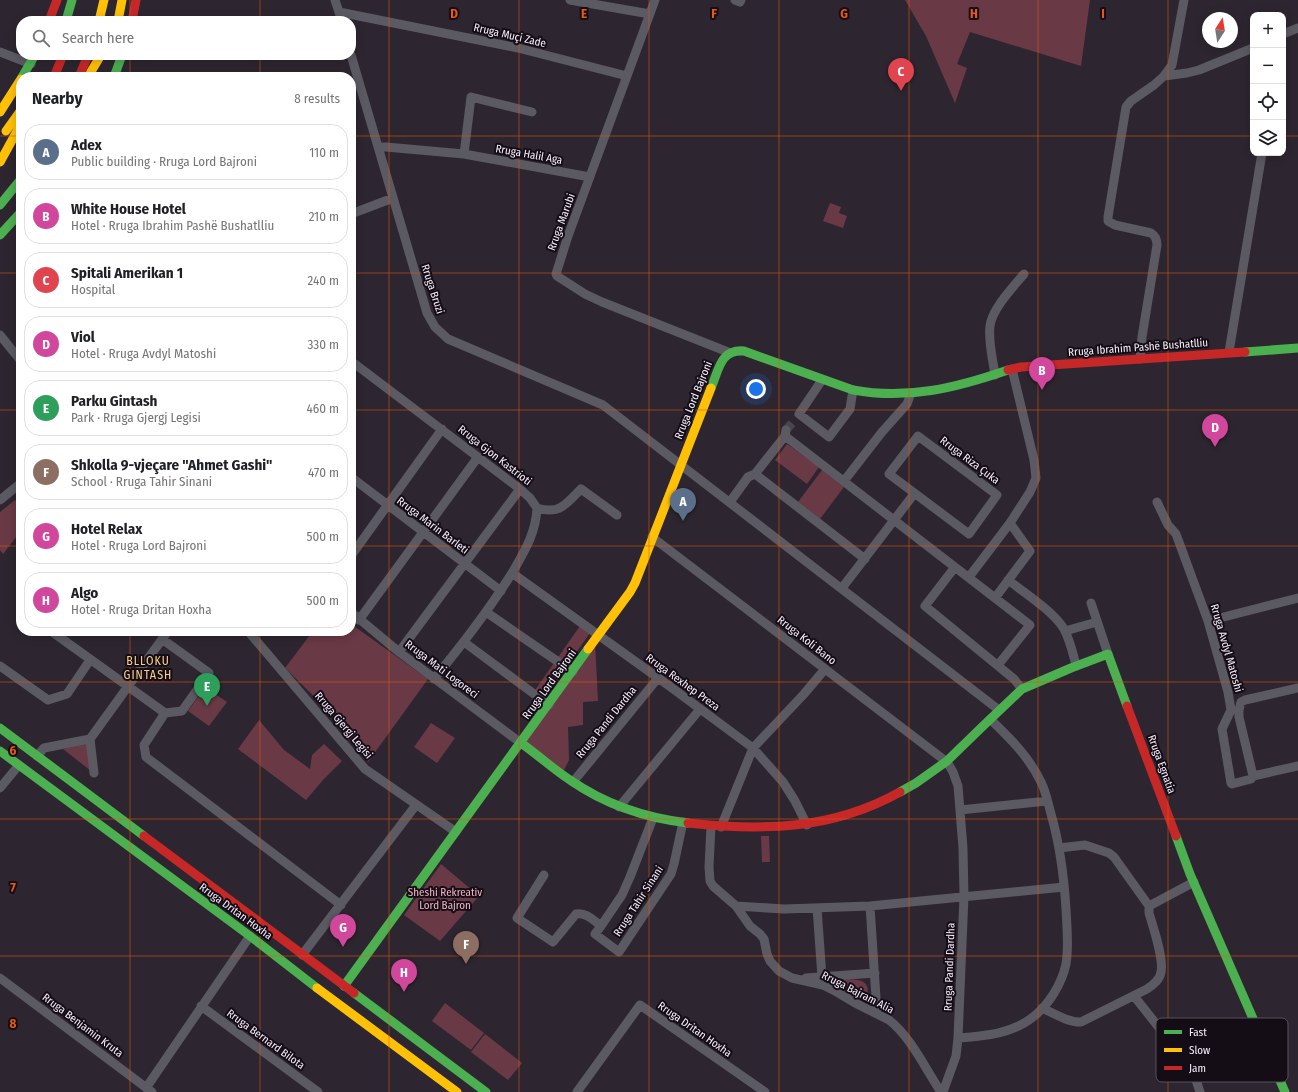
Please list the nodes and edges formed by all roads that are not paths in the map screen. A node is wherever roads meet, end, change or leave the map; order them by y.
1 (57, 0) edge
2 (66, 0) edge
3 (72, 0) edge
4 (81, 0) edge
5 (104, 0) edge
6 (112, 0) edge
7 (122, 0) edge
8 (136, 0) edge
9 (335, 0) edge
10 (570, 0) edge
11 (656, 0) edge
12 (735, 0) edge
13 (741, 0) edge
14 (1184, 0) edge
15 (650, 14) junction
16 (51, 16) edge
17 (62, 16) edge
18 (67, 16) edge
19 (76, 16) edge
20 (100, 16) edge
21 (108, 16) edge
22 (119, 16) edge
23 (133, 16) edge
24 (340, 16) edge
25 (356, 20) edge
26 (1298, 28) edge
27 (1286, 33) edge
28 (1250, 49) edge
29 (0, 52) edge
30 (16, 55) edge
31 (32, 60) edge
32 (52, 60) edge
33 (61, 60) edge
34 (86, 60) edge
35 (94, 60) edge
36 (98, 60) edge
37 (120, 60) edge
38 (352, 60) edge
39 (25, 72) edge
40 (48, 72) edge
41 (56, 72) edge
42 (81, 72) edge
43 (90, 72) edge
44 (90, 72) edge
45 (116, 72) edge
46 (356, 72) edge
47 (356, 72) edge
48 (627, 76) junction
49 (1164, 76) junction
50 (16, 87) edge
51 (0, 112) edge
52 (532, 112) dead end
53 (16, 117) edge
54 (16, 133) edge
55 (0, 139) edge
56 (378, 147) junction
57 (16, 150) edge
58 (464, 154) junction
59 (1262, 156) edge
60 (0, 162) edge
61 (2, 172) dead end
62 (590, 177) junction
63 (16, 185) edge
64 (393, 198) junction
65 (0, 205) edge
66 (356, 212) edge
67 (16, 217) edge
68 (16, 224) edge
69 (0, 235) edge
70 (0, 241) edge
71 (1024, 274) dead end
72 (0, 335) edge
73 (1298, 348) edge
74 (728, 352) junction
75 (1229, 352) junction
76 (16, 355) edge
77 (1140, 358) junction
78 (356, 365) edge
79 (1012, 369) junction
80 (995, 375) junction
81 (822, 380) junction
82 (853, 390) junction
83 (911, 393) junction
84 (442, 429) junction
85 (478, 457) junction
86 (681, 464) junction
87 (755, 474) junction
88 (356, 481) edge
89 (844, 481) junction
90 (16, 487) edge
91 (520, 488) junction
92 (914, 494) junction
93 (0, 500) edge
94 (730, 502) junction
95 (1157, 502) dead end
96 (387, 505) junction
97 (537, 508) junction
98 (617, 516) dead end
99 (895, 520) junction
100 (1010, 523) junction
101 (423, 532) junction
102 (652, 537) junction
103 (356, 549) edge
104 (864, 559) junction
105 (464, 564) junction
106 (955, 567) junction
107 (512, 573) junction
108 (969, 577) junction
109 (1008, 580) junction
110 (842, 588) junction
111 (501, 591) junction
112 (995, 598) junction
113 (1298, 598) edge
114 (1091, 603) dead end
115 (486, 612) junction
116 (356, 617) edge
117 (359, 620) junction
118 (1208, 620) junction
119 (1097, 622) junction
120 (1065, 631) junction
121 (599, 635) junction
122 (58, 636) edge
123 (164, 636) edge
124 (252, 636) edge
125 (162, 639) junction
126 (464, 642) junction
127 (399, 652) junction
128 (1108, 654) junction
129 (90, 660) junction
130 (1076, 665) junction
131 (0, 666) edge
132 (998, 666) junction
133 (825, 669) junction
134 (573, 672) junction
135 (658, 678) junction
136 (434, 679) junction
137 (127, 686) junction
138 (1298, 688) edge
139 (1022, 689) junction
140 (549, 704) junction
141 (700, 709) junction
142 (999, 710) junction
143 (165, 713) junction
144 (990, 719) junction
145 (0, 728) edge
146 (90, 738) junction
147 (521, 743) junction
148 (753, 748) junction
149 (0, 751) edge
150 (37, 756) junction
151 (947, 762) junction
152 (19, 765) junction
153 (1298, 766) edge
154 (94, 772) dead end
155 (1253, 776) junction
156 (573, 782) junction
157 (0, 788) edge
158 (1048, 801) junction
159 (416, 805) junction
160 (619, 807) junction
161 (960, 810) junction
162 (653, 818) junction
163 (683, 822) junction
164 (807, 825) junction
165 (711, 826) junction
166 (721, 827) junction
167 (456, 832) junction
168 (1059, 848) junction
169 (544, 875) dead end
170 (1194, 882) junction
171 (1064, 887) junction
172 (964, 897) junction
173 (341, 905) junction
174 (736, 906) junction
175 (870, 906) junction
176 (1149, 906) junction
177 (816, 908) junction
178 (602, 926) junction
179 (250, 936) junction
180 (302, 955) junction
181 (875, 973) junction
182 (822, 977) junction
183 (0, 978) edge
184 (801, 979) junction
185 (344, 986) junction
186 (1134, 996) junction
187 (333, 1000) junction
188 (201, 1006) junction
189 (1042, 1008) junction
190 (877, 1013) junction
191 (1253, 1018) edge
192 (1156, 1024) edge
193 (958, 1038) junction
194 (1197, 1082) edge
195 (1281, 1082) edge
196 (149, 1090) edge
197 (318, 1092) edge
198 (457, 1092) edge
199 (486, 1092) edge
200 (576, 1092) edge
201 (765, 1092) edge
202 (942, 1092) edge
203 (1200, 1092) edge
204 (1285, 1092) edge

1 - 16 main road
2 - 17 main road
3 - 18 main road
4 - 19 main road
5 - 20 main road
6 - 21 main road
7 - 22 main road
8 - 23 main road
9 - 24 street
10 - 15 street
11 - 15 street, Rruga Marubi
12 - 13 street
14 - 49 street
15 - 48 street, Rruga Marubi
25 - 48 street, Rruga Muçi Zade
26 - 27 street
28 - 49 street
29 - 30 street
31 - 39 main road
32 - 40 main road
33 - 41 main road
34 - 42 main road
35 - 43 main road
36 - 44 main road
37 - 45 main road
38 - 47 street, Rruga Bruzi
46 - 56 street, Rruga Bruzi
48 - 62 street, Rruga Marubi
49 - 77 street
50 - 51 main road
52 - 58 street
53 - 55 main road
54 - 60 main road
56 - 58 street, Rruga Halil Aga
56 - 64 street, Rruga Bruzi
57 - 61 main road
58 - 62 street, Rruga Halil Aga
59 - 75 street
62 - 74 street, Rruga Marubi
63 - 65 main road
64 - 66 street
64 - 86 street, Rruga Bruzi
67 - 69 main road
68 - 70 main road
71 - 80 street
72 - 76 street
73 - 75 main road, Rruga Ibrahim Pashë Bushatlliu
74 - 81 main road, Rruga Ibrahim Pashë Bushatlliu
74 - 86 main road, Rruga Lord Bajroni
75 - 77 main road, Rruga Ibrahim Pashë Bushatlliu
77 - 79 main road, Rruga Ibrahim Pashë Bushatlliu
78 - 84 street, Rruga Gjon Kastrioti
79 - 80 main road, Rruga Ibrahim Pashë Bushatlliu
79 - 100 street
80 - 83 main road, Rruga Ibrahim Pashë Bushatlliu
81 - 82 main road, Rruga Ibrahim Pashë Bushatlliu
81 - 82 street
82 - 83 main road, Rruga Ibrahim Pashë Bushatlliu
83 - 89 street
84 - 85 street, Rruga Gjon Kastrioti
84 - 96 street
85 - 91 street, Rruga Gjon Kastrioti
85 - 101 street
86 - 94 street
86 - 102 main road, Rruga Lord Bajroni
87 - 89 street
87 - 94 street
87 - 104 street
88 - 96 street, Rruga Marin Barleti
89 - 99 street
90 - 93 street
91 - 97 street, Rruga Gjon Kastrioti
91 - 105 street
92 - 92 street, Rruga Riza Çuka
92 - 99 street
94 - 110 street
95 - 118 street, Rruga Avdyl Matoshi
96 - 101 street, Rruga Marin Barleti
96 - 103 street
97 - 98 street
97 - 107 street
99 - 104 street
99 - 106 street
100 - 108 street
100 - 109 street
101 - 105 street, Rruga Marin Barleti
101 - 117 street
102 - 121 main road, Rruga Lord Bajroni
102 - 133 street, Rruga Koli Bano
104 - 110 street
105 - 111 street, Rruga Marin Barleti
105 - 127 street
106 - 108 street
106 - 132 street
107 - 111 street
107 - 121 street, Rruga Rexhep Preza
108 - 112 street
109 - 112 street
109 - 120 street
110 - 142 street
111 - 115 street
112 - 132 street
113 - 118 street
114 - 119 street, Rruga Egnatia
115 - 126 street
115 - 134 street
116 - 117 street, Rruga Mati Logoreci
117 - 127 street, Rruga Mati Logoreci
118 - 155 street, Rruga Avdyl Matoshi
119 - 120 street
119 - 128 street, Rruga Egnatia
120 - 130 street
121 - 134 main road, Rruga Lord Bajroni
121 - 135 street, Rruga Rexhep Preza
122 - 129 street
123 - 125 street
124 - 159 street, Rruga Gjergj Legisi
125 - 137 street
125 - 143 street
126 - 136 street
126 - 140 street
127 - 136 street, Rruga Mati Logoreci
128 - 130 main road
128 - 170 main road, Rruga Egnatia
129 - 131 street
129 - 137 street
130 - 139 main road
132 - 139 street
133 - 148 street
133 - 151 street, Rruga Koli Bano
134 - 140 main road, Rruga Lord Bajroni
135 - 141 street, Rruga Rexhep Preza
135 - 156 street, Rruga Pandi Dardha
136 - 147 street, Rruga Mati Logoreci
137 - 143 street
137 - 146 street
138 - 155 street, Rruga Avdyl Matoshi
139 - 142 main road
140 - 147 main road, Rruga Lord Bajroni
141 - 148 street, Rruga Rexhep Preza
141 - 160 street
142 - 144 main road
143 - 173 street
144 - 151 main road
144 - 158 street
145 - 150 main road, Rruga Dritan Hoxha
146 - 150 street
146 - 154 street
147 - 156 main road
147 - 167 main road, Rruga Lord Bajroni
148 - 164 street, Rruga Rexhep Preza
148 - 166 street
149 - 152 main road, Rruga Dritan Hoxha
150 - 180 main road, Rruga Dritan Hoxha
151 - 161 street, Rruga Pandi Dardha
151 - 164 main road
152 - 157 street
152 - 179 main road, Rruga Dritan Hoxha
153 - 155 street, Rruga Avdyl Matoshi
156 - 160 main road
158 - 161 street
158 - 168 street
159 - 167 street, Rruga Gjergj Legisi
159 - 173 street
160 - 162 main road
161 - 172 street, Rruga Pandi Dardha
162 - 163 main road
162 - 178 street, Rruga Tahir Sinani
163 - 165 main road
163 - 178 street, Rruga Tahir Sinani
164 - 166 main road
165 - 166 main road
165 - 174 street, Rruga Bajram Alia
167 - 185 main road, Rruga Lord Bajroni
168 - 171 street
168 - 176 street
169 - 178 street, Rruga Tahir Sinani
170 - 176 street
170 - 191 main road, Rruga Egnatia
171 - 172 street
171 - 189 street
172 - 175 street
172 - 193 street, Rruga Pandi Dardha
173 - 180 street
174 - 177 street
174 - 184 street, Rruga Bajram Alia
175 - 177 street
175 - 181 street
176 - 186 street
177 - 182 street, Rruga Bajram Alia
179 - 187 main road, Rruga Dritan Hoxha
179 - 188 street
180 - 185 main road, Rruga Dritan Hoxha
181 - 182 street, Rruga Bajram Alia
181 - 190 street
182 - 184 street, Rruga Bajram Alia
183 - 196 street, Rruga Benjamin Kruta
184 - 190 street, Rruga Bajram Alia
185 - 187 main road, Rruga Lord Bajroni
185 - 199 main road, Rruga Dritan Hoxha
186 - 189 street
186 - 192 street
187 - 198 main road, Rruga Dritan Hoxha
188 - 196 street
188 - 197 street, Rruga Bernard Bilota
189 - 193 street
190 - 202 street, Rruga Bajram Alia
193 - 202 street, Rruga Pandi Dardha
194 - 203 street
195 - 204 main road, Rruga Egnatia
200 - 201 street, Rruga Dritan Hoxha

